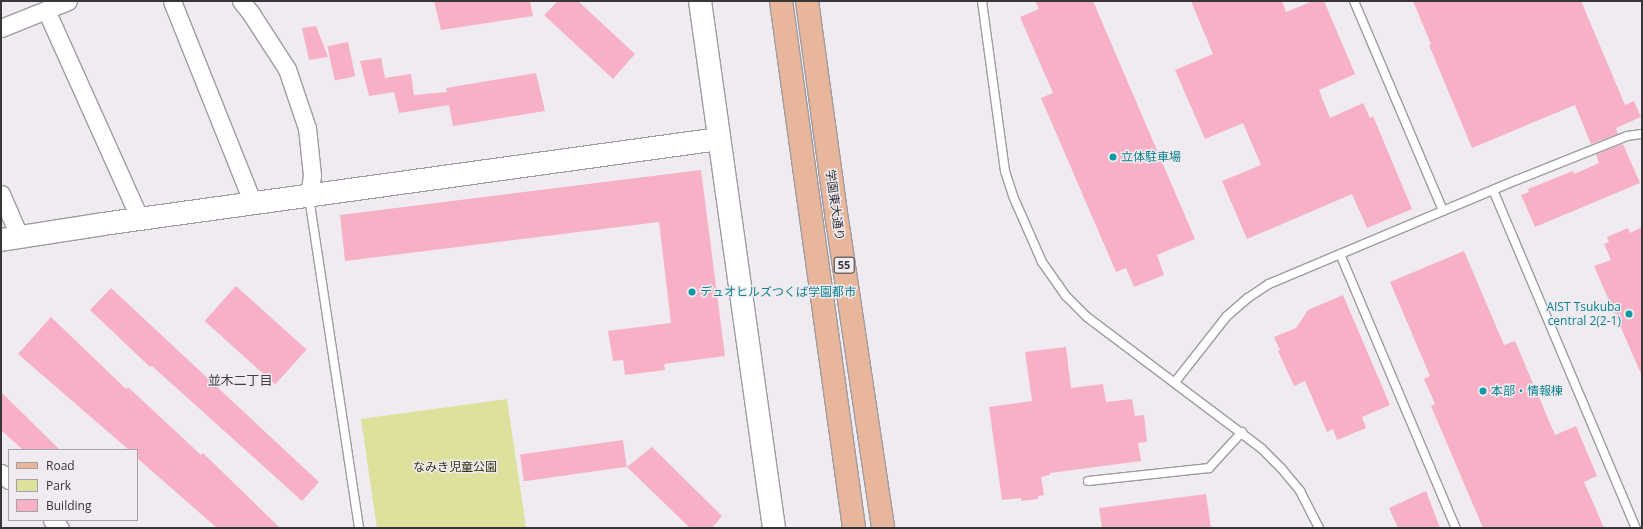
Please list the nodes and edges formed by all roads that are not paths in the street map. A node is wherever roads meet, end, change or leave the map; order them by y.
1 (68, 1) edge
2 (172, 1) edge
3 (241, 1) edge
4 (700, 1) edge
5 (781, 1) edge
6 (807, 1) edge
7 (982, 1) edge
8 (1354, 1) edge
9 (46, 10) junction
10 (1, 28) edge
11 (1642, 134) edge
12 (719, 140) junction
13 (1492, 190) junction
14 (1, 194) edge
15 (309, 197) junction
16 (253, 204) junction
17 (1443, 211) junction
18 (140, 219) junction
19 (11, 239) edge
20 (1340, 254) junction
21 (1174, 382) junction
22 (1242, 432) junction
23 (1088, 481) dead end
24 (359, 528) edge
25 (774, 528) edge
26 (854, 528) edge
27 (882, 528) edge
28 (1319, 528) edge
29 (1456, 528) edge
30 (1636, 528) edge

1 - 9 street
2 - 16 street
3 - 15 street
4 - 12 street
5 - 26 main road, 55
6 - 27 main road, 学園東大通り / 55
7 - 21 lane
8 - 17 lane
9 - 10 street
9 - 18 street
11 - 13 lane
12 - 15 street
12 - 25 street
13 - 17 lane
13 - 30 lane
14 - 19 street
15 - 16 street
15 - 24 lane
16 - 18 street
17 - 20 lane
18 - 19 street
20 - 21 lane
20 - 29 lane
21 - 22 lane
22 - 23 lane
22 - 28 lane

